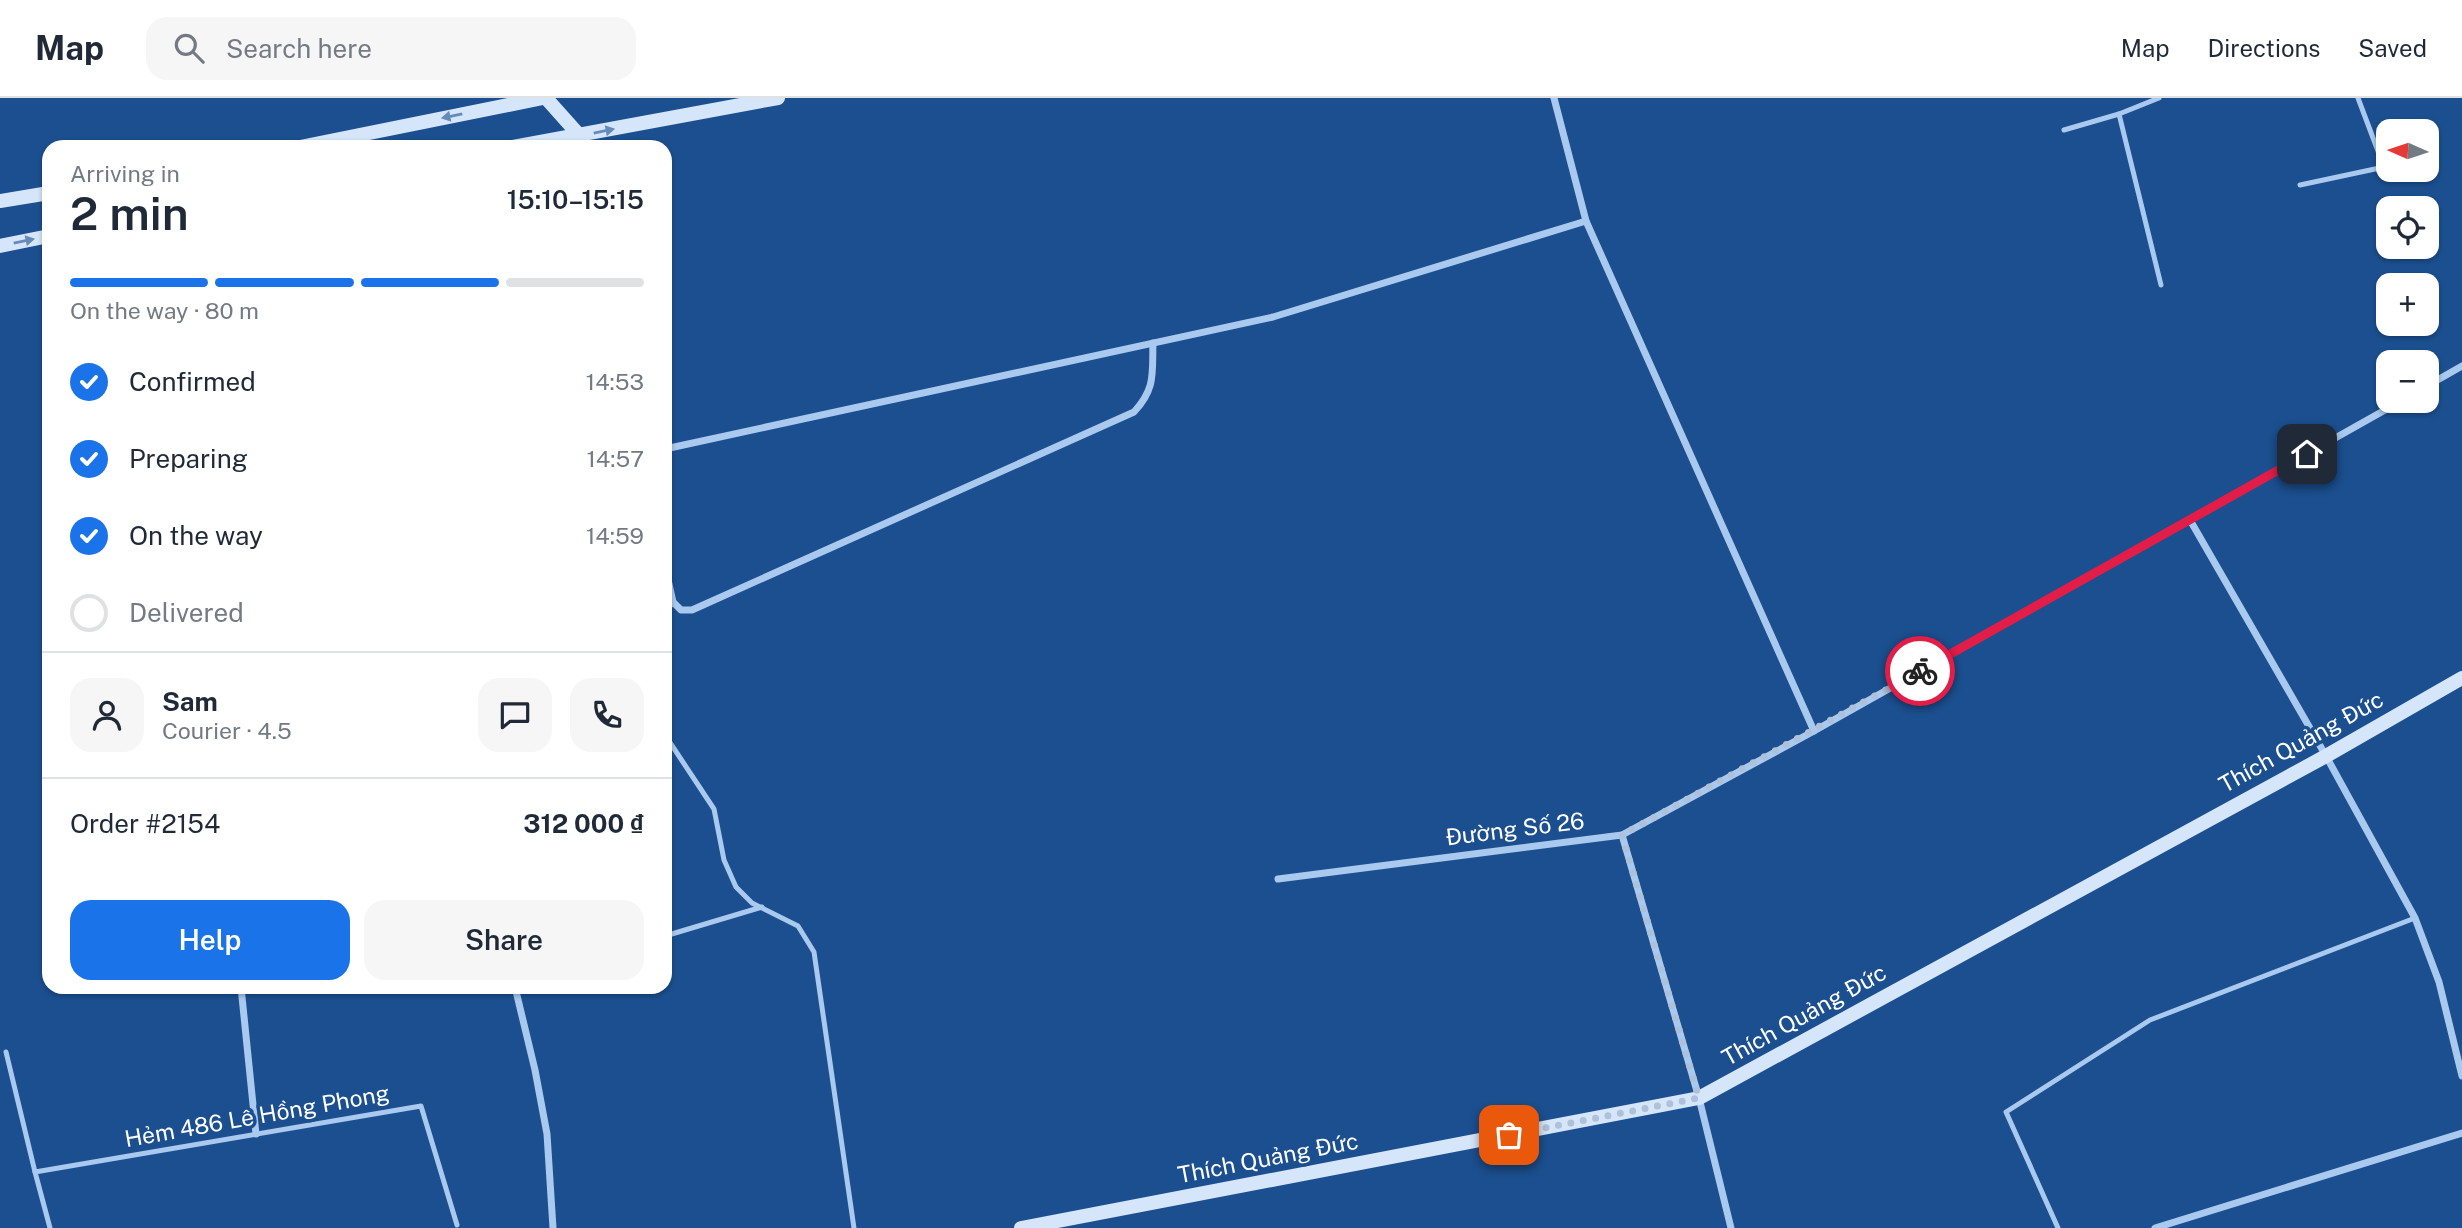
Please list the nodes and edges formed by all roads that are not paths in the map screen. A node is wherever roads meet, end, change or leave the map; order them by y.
1 (544, 98) edge
2 (778, 98) edge
3 (1554, 98) edge
4 (2159, 98) edge
5 (2358, 98) edge
6 (2119, 114) junction
7 (2064, 130) dead end
8 (335, 140) edge
9 (579, 140) edge
10 (585, 140) edge
11 (2376, 142) edge
12 (2376, 168) edge
13 (2300, 185) dead end
14 (42, 194) edge
15 (0, 201) edge
16 (1586, 221) junction
17 (42, 237) edge
18 (0, 246) edge
19 (2161, 285) dead end
20 (1153, 343) junction
21 (2462, 366) edge
22 (2439, 379) edge
23 (2380, 413) edge
24 (672, 447) edge
25 (2190, 520) junction
26 (672, 598) edge
27 (673, 602) joint
28 (2462, 678) edge
29 (1814, 731) junction
30 (672, 746) edge
31 (2326, 756) junction
32 (1622, 835) junction
33 (1278, 878) dead end
34 (762, 907) junction
35 (2416, 918) junction
36 (672, 934) edge
37 (242, 994) edge
38 (517, 994) edge
39 (6, 1052) dead end
40 (2462, 1076) edge
41 (1699, 1098) junction
42 (2462, 1133) edge
43 (256, 1134) junction
44 (34, 1172) junction
45 (457, 1225) dead end
46 (50, 1228) edge
47 (553, 1228) edge
48 (854, 1228) edge
49 (1021, 1228) edge
50 (1731, 1228) edge
51 (2058, 1228) edge
52 (2155, 1228) edge

1 -> 8 street
1 - 9 street
10 -> 2 street
3 - 16 street
4 - 6 lane
5 - 11 lane
6 - 7 lane
6 - 19 lane
12 - 13 lane
14 - 15 street
16 - 20 street
16 - 29 street
18 -> 17 street
20 - 24 street
20 - 27 street
21 - 22 street
23 - 25 street, Đường Số 26
25 - 29 street, Đường Số 26
25 - 31 street
26 - 27 street
28 - 31 street, Thích Quảng Đức
29 - 32 street, Đường Số 26
30 - 34 lane
31 - 35 street
31 - 41 street, Thích Quảng Đức
32 - 33 street, Đường Số 26
32 - 41 street
34 - 36 lane
34 - 48 lane
35 - 40 street
35 - 51 lane
37 - 43 street
38 - 47 street
39 - 44 lane
41 - 49 street, Thích Quảng Đức
41 - 50 street
42 - 52 street
43 - 44 lane, Hẻm 486 Lê Hồng Phong
43 - 45 lane, Hẻm 486 Lê Hồng Phong
44 - 46 lane

